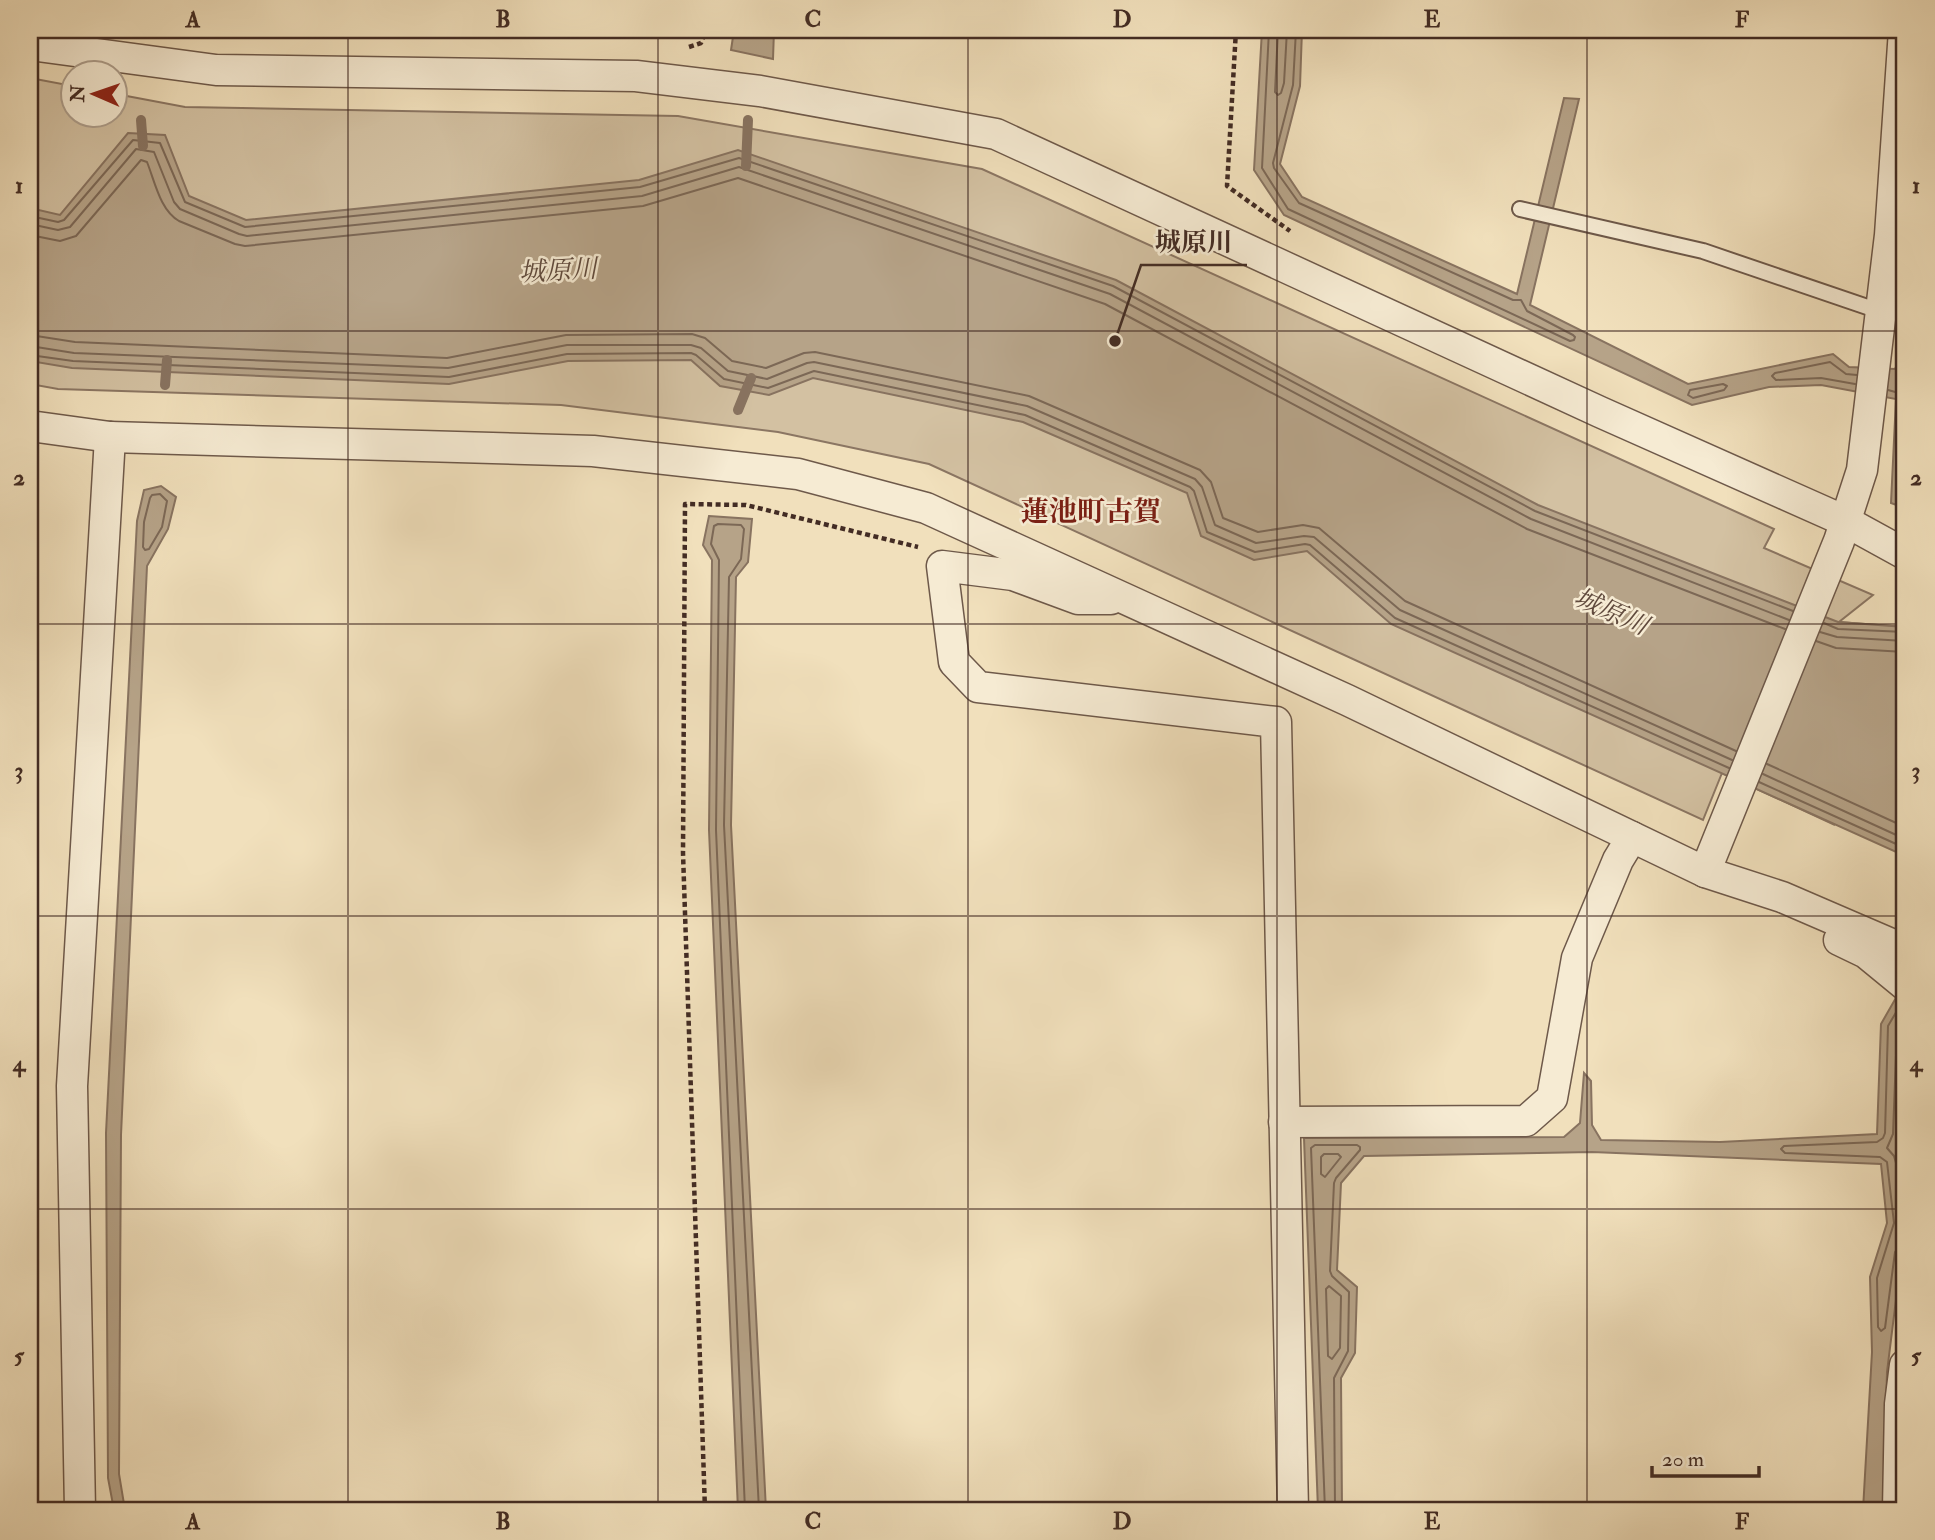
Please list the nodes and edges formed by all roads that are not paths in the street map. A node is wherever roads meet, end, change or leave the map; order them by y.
1 (1904, 30) edge
2 (30, 45) edge
3 (1520, 209) dead end
4 (1894, 311) edge
5 (30, 426) edge
6 (110, 437) junction
7 (1842, 531) junction
8 (1905, 554) edge
9 (1126, 598) junction
10 (1632, 837) junction
11 (1708, 863) junction
12 (1782, 897) junction
13 (1905, 950) edge
14 (1905, 985) edge
15 (1284, 1122) junction
16 (1905, 1365) edge
17 (80, 1510) edge
18 (1293, 1510) edge
19 (1898, 1510) edge

1 - 4 street
2 - 7 street
3 - 4 lane
4 - 7 street
5 - 6 street
6 - 9 street
6 - 17 street
7 - 8 street
7 - 11 street
9 - 10 street
9 - 15 street
10 - 11 street
10 - 15 street
11 - 12 street
12 - 13 street
12 - 14 street
15 - 18 street
16 - 19 street

